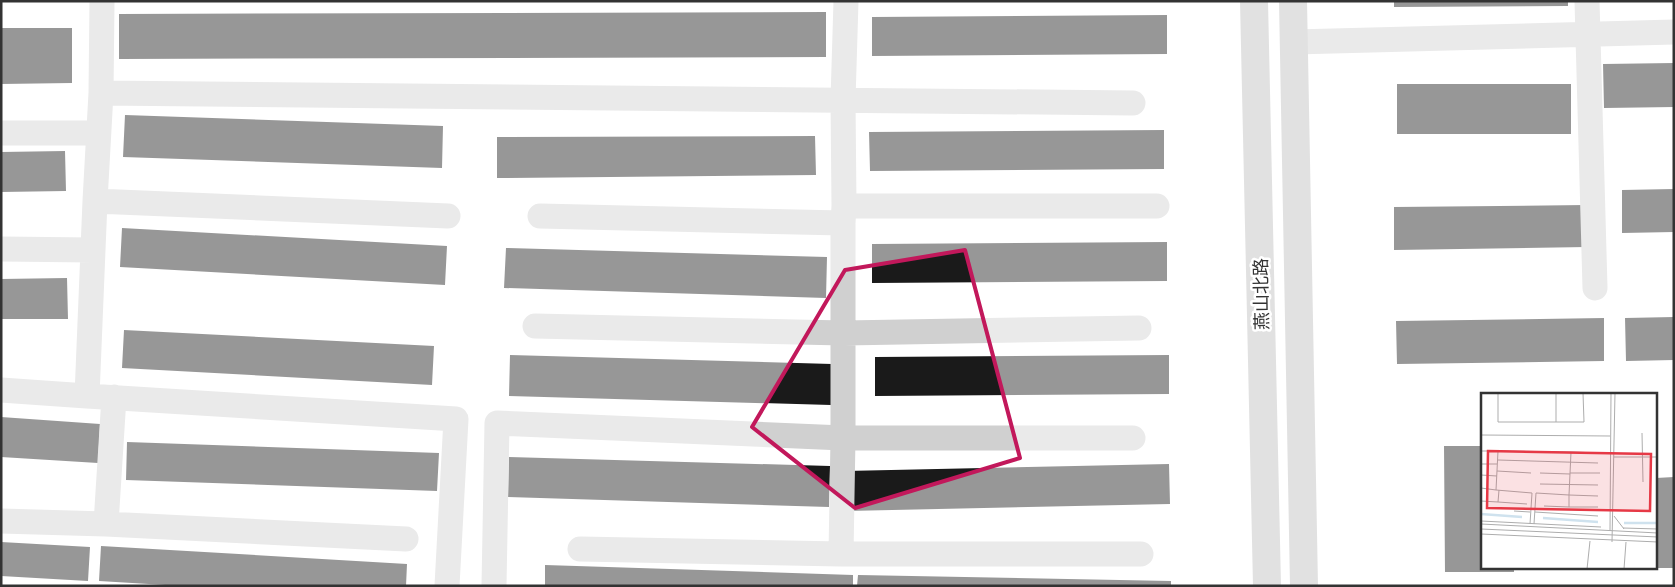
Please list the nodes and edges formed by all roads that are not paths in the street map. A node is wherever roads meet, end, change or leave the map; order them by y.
1 (102, 1) edge
2 (846, 1) edge
3 (1254, 1) edge
4 (1294, 1) edge
5 (1587, 1) edge
6 (1674, 32) edge
7 (1588, 34) junction
8 (1294, 42) junction
9 (101, 93) junction
10 (843, 100) junction
11 (1133, 103) dead end
12 (98, 133) junction
13 (1, 134) edge
14 (95, 201) junction
15 (1158, 206) dead end
16 (844, 215) junction
17 (448, 216) dead end
18 (540, 216) dead end
19 (1, 249) edge
20 (94, 250) junction
21 (1595, 288) dead end
22 (535, 326) dead end
23 (1139, 328) dead end
24 (844, 333) junction
25 (1, 390) edge
26 (87, 396) junction
27 (114, 397) junction
28 (843, 438) junction
29 (1133, 438) dead end
30 (1, 521) edge
31 (106, 524) junction
32 (406, 538) dead end
33 (580, 549) dead end
34 (841, 554) junction
35 (1141, 554) dead end
36 (447, 586) edge
37 (494, 586) edge
38 (1267, 586) edge
39 (1304, 586) edge

1 - 9 street
2 - 10 street
3 - 38 street, 燕山北路
4 - 8 street
5 - 7 street
6 - 7 street
7 - 8 street
7 - 21 street
8 - 39 street
9 - 10 street
9 - 12 street
10 - 11 street
10 - 16 street
12 - 13 street
12 - 14 street
14 - 17 street
14 - 20 street
15 - 16 street
16 - 18 street
16 - 24 street
19 - 20 street
20 - 26 street
22 - 24 street
23 - 24 street
24 - 28 street
25 - 26 street
26 - 27 street
27 - 31 street
27 - 36 street
28 - 29 street
28 - 34 street
28 - 37 street
30 - 31 street
31 - 32 street
33 - 34 street
34 - 35 street

